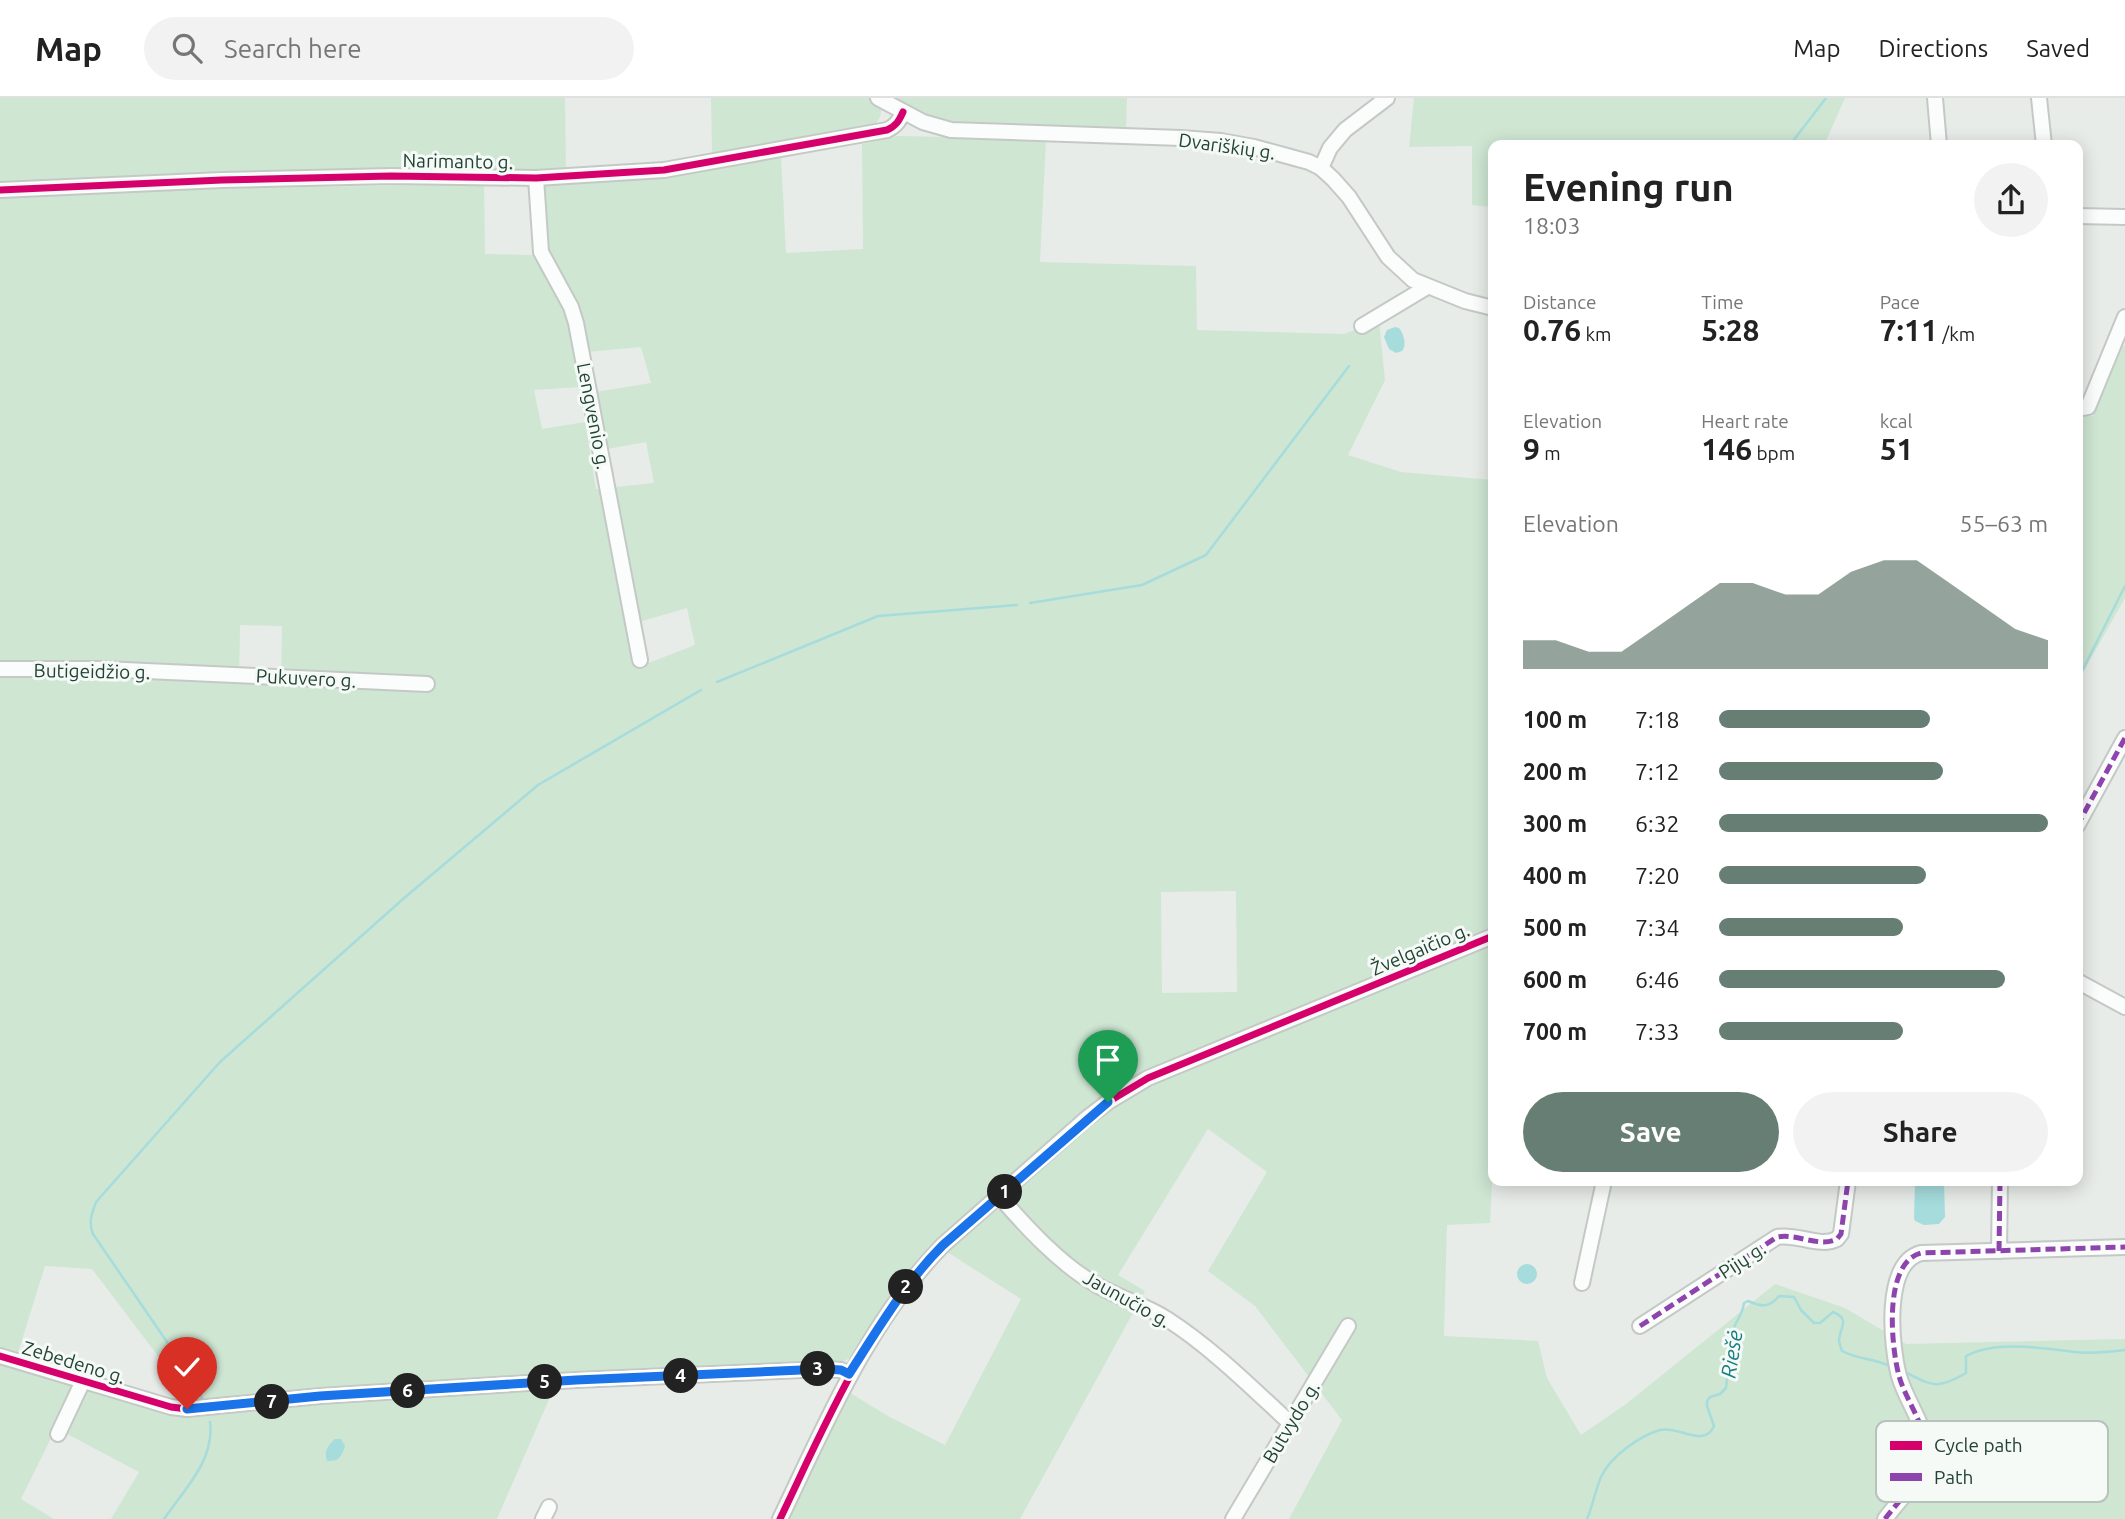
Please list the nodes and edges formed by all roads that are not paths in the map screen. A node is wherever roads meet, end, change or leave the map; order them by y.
1 (878, 98) edge
2 (1387, 98) edge
3 (1935, 98) edge
4 (2039, 98) edge
5 (903, 112) junction
6 (1939, 140) edge
7 (2043, 140) edge
8 (1321, 168) junction
9 (536, 178) junction
10 (0, 190) edge
11 (2083, 216) edge
12 (2125, 217) edge
13 (1427, 287) junction
14 (1488, 307) edge
15 (2125, 317) edge
16 (1362, 326) dead end
17 (2083, 408) edge
18 (640, 660) dead end
19 (0, 669) edge
20 (184, 673) joint
21 (427, 684) dead end
22 (2125, 738) edge
23 (2083, 816) edge
24 (1488, 938) edge
25 (2083, 984) edge
26 (2125, 1007) edge
27 (1603, 1186) edge
28 (1847, 1186) edge
29 (2000, 1186) edge
30 (1000, 1197) junction
31 (2125, 1247) edge
32 (1999, 1251) junction
33 (1582, 1283) dead end
34 (1348, 1326) dead end
35 (1640, 1326) dead end
36 (0, 1356) edge
37 (849, 1374) junction
38 (83, 1381) junction
39 (1918, 1421) edge
40 (1290, 1423) junction
41 (58, 1434) dead end
42 (1898, 1502) edge
43 (780, 1519) edge
44 (1233, 1519) edge
45 (1885, 1519) edge

1 - 5 street, Dvariškių g.
2 - 8 street
3 - 6 street
4 - 7 street
5 - 8 street, Dvariškių g.
5 - 9 street, Narimanto g.
8 - 13 street, Dvariškių g.
9 - 10 street, Narimanto g.
9 - 18 street, Lengvenio g.
11 - 12 street
13 - 14 street, Dvariškių g.
13 - 16 street
15 - 17 street
19 - 20 street, Butigeidžio g.
20 - 21 street, Pukuvero g.
22 - 23 street
24 - 30 street, Žvelgaičio g.
25 - 26 street
27 - 33 street
28 - 35 street, Pijų g.
29 - 32 street
30 - 37 street, Žvelgaičio g.
30 - 40 street, Jaunučio g.
31 - 32 street
32 - 39 street
34 - 40 street, Butvydo g.
36 - 38 street, Zebedeno g.
37 - 38 street, Zebedeno g.
37 - 43 street, Žvelgaičio g.
38 - 41 street
40 - 44 street, Butvydo g.
42 - 45 street

